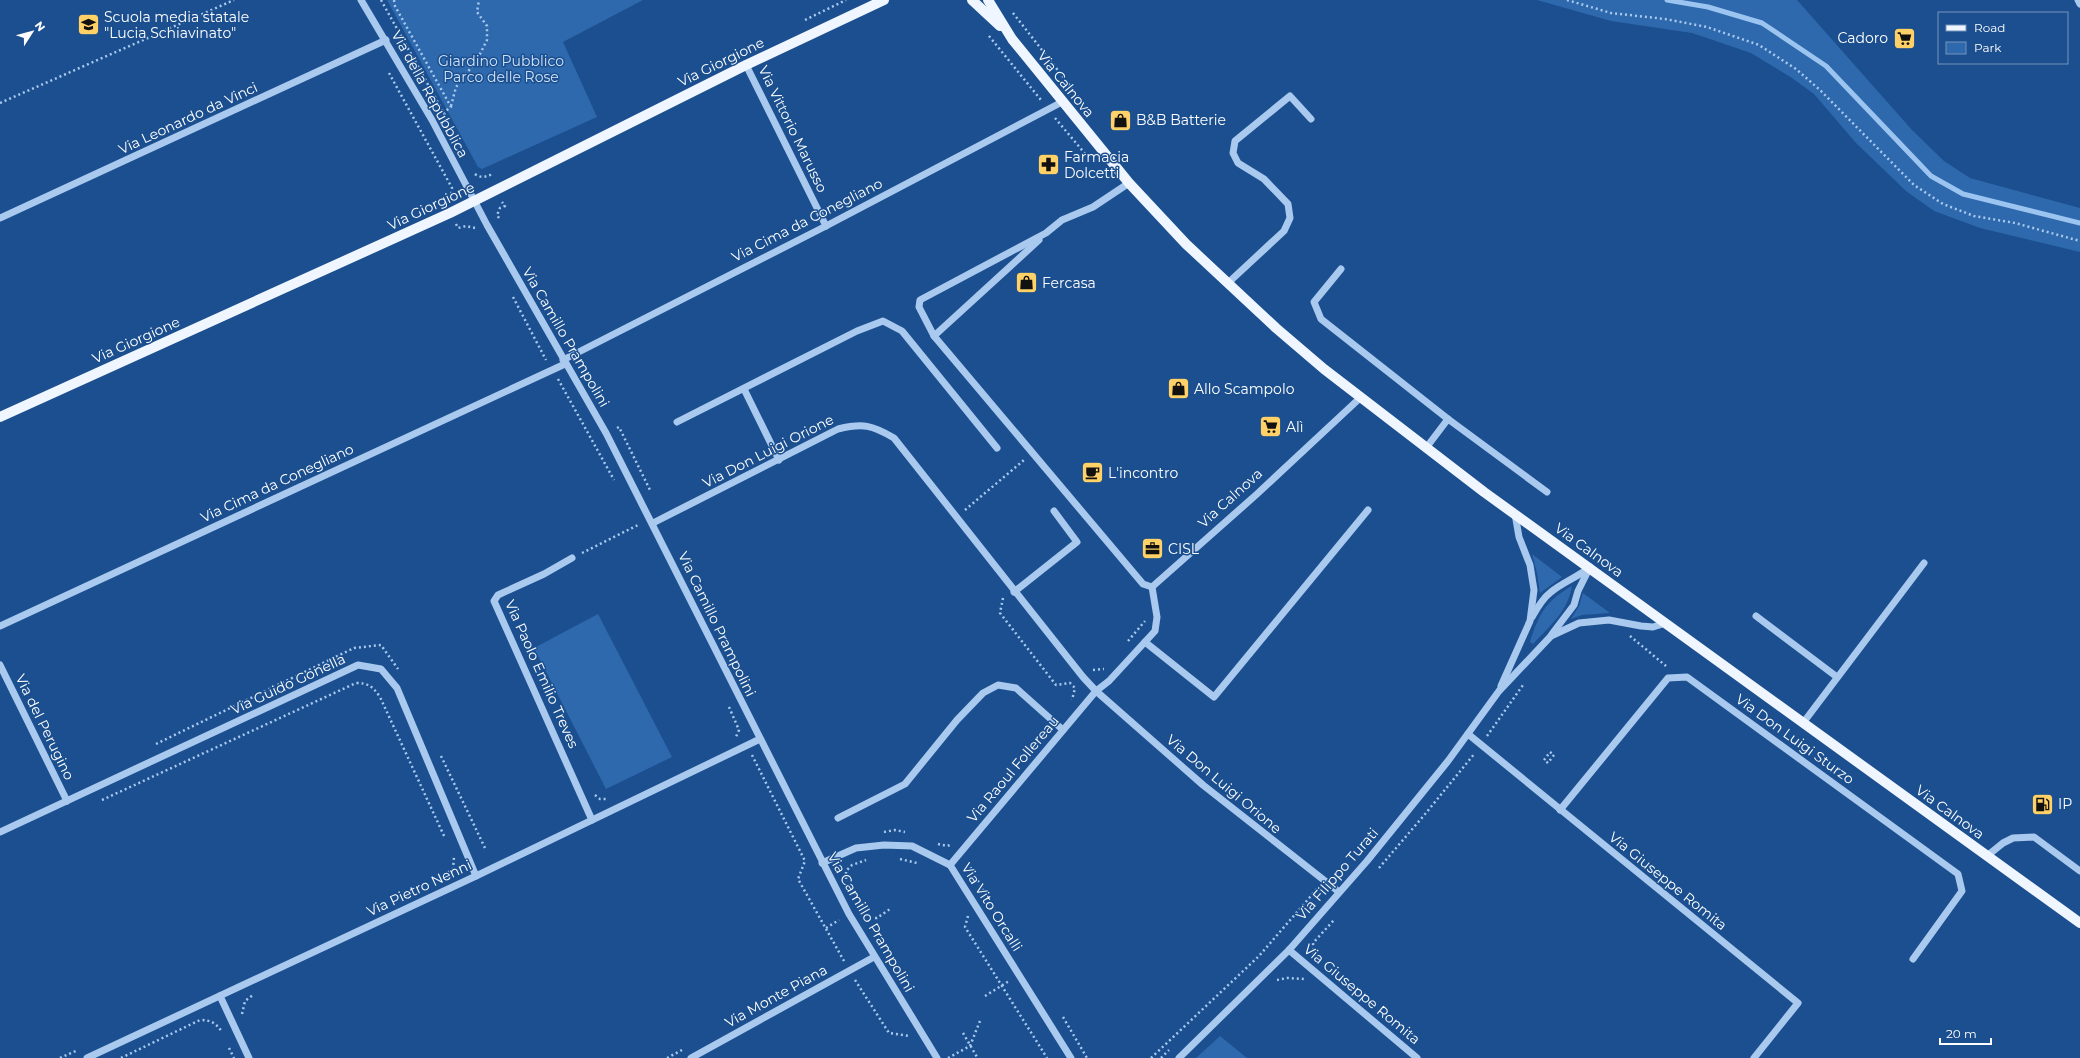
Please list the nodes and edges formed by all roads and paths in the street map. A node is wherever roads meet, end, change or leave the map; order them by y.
1 (234, 0) edge
2 (361, 0) edge
3 (381, 0) edge
4 (394, 0) edge
5 (479, 0) edge
6 (876, 0) edge
7 (884, 0) edge
8 (972, 0) edge
9 (988, 0) edge
10 (1567, 0) edge
11 (2078, 0) edge
12 (2080, 4) edge
13 (867, 7) junction
14 (1012, 39) junction
15 (386, 40) junction
16 (746, 65) junction
17 (386, 68) dead end
18 (1062, 102) junction
19 (0, 103) edge
20 (451, 107) junction
21 (444, 112) junction
22 (447, 119) dead end
23 (432, 120) junction
24 (1311, 120) dead end
25 (471, 171) dead end
26 (1129, 183) junction
27 (496, 190) junction
28 (474, 202) junction
29 (450, 213) junction
30 (0, 218) edge
31 (501, 222) dead end
32 (826, 226) junction
33 (1046, 233) junction
34 (479, 235) dead end
35 (2080, 241) edge
36 (1341, 269) dead end
37 (1228, 283) junction
38 (512, 296) dead end
39 (934, 336) junction
40 (564, 362) junction
41 (552, 370) junction
42 (744, 389) junction
43 (1360, 398) junction
44 (0, 417) edge
45 (1448, 419) junction
46 (677, 422) dead end
47 (997, 448) dead end
48 (1426, 448) junction
49 (1032, 453) junction
50 (779, 460) junction
51 (615, 482) dead end
52 (1547, 492) dead end
53 (1368, 510) dead end
54 (1054, 512) dead end
55 (1515, 514) junction
56 (970, 517) dead end
57 (653, 523) junction
58 (642, 532) dead end
59 (572, 558) joint
60 (1924, 563) dead end
61 (1590, 567) junction
62 (1152, 587) junction
63 (999, 592) dead end
64 (1014, 592) junction
65 (1756, 616) dead end
66 (1157, 617) junction
67 (1530, 621) junction
68 (1666, 623) junction
69 (0, 626) edge
70 (1625, 633) dead end
71 (1551, 636) junction
72 (1145, 642) junction
73 (1125, 644) dead end
74 (1109, 664) dead end
75 (0, 665) edge
76 (1666, 666) dead end
77 (1105, 668) junction
78 (1091, 670) dead end
79 (399, 671) dead end
80 (1838, 677) junction
81 (1109, 681) junction
82 (1525, 683) dead end
83 (1096, 691) junction
84 (1498, 692) junction
85 (726, 700) dead end
86 (1803, 723) junction
87 (1057, 724) junction
88 (739, 730) junction
89 (1063, 730) junction
90 (1468, 734) junction
91 (760, 739) junction
92 (729, 740) dead end
93 (747, 745) junction
94 (1482, 745) junction
95 (149, 748) dead end
96 (437, 749) dead end
97 (594, 794) dead end
98 (608, 799) dead end
99 (67, 801) junction
100 (98, 801) dead end
101 (1560, 810) junction
102 (838, 818) dead end
103 (592, 820) junction
104 (0, 832) edge
105 (882, 832) dead end
106 (910, 834) dead end
107 (931, 841) dead end
108 (448, 843) dead end
109 (485, 848) dead end
110 (451, 850) dead end
111 (961, 850) junction
112 (1987, 856) junction
113 (896, 858) dead end
114 (872, 859) dead end
115 (822, 863) junction
116 (923, 865) dead end
117 (950, 865) junction
118 (1375, 872) dead end
119 (2080, 872) edge
120 (476, 876) junction
121 (437, 880) dead end
122 (1324, 882) junction
123 (1339, 892) junction
124 (890, 909) dead end
125 (965, 909) dead end
126 (996, 912) dead end
127 (1339, 914) dead end
128 (2080, 923) edge
129 (1289, 950) junction
130 (874, 957) junction
131 (1913, 959) dead end
132 (1314, 961) dead end
133 (838, 964) dead end
134 (1020, 974) junction
135 (848, 984) dead end
136 (1272, 984) dead end
137 (1310, 984) dead end
138 (1002, 986) junction
139 (258, 993) dead end
140 (220, 996) junction
141 (985, 996) dead end
142 (242, 1017) dead end
143 (1063, 1018) dead end
144 (980, 1021) dead end
145 (962, 1033) dead end
146 (225, 1038) dead end
147 (914, 1042) dead end
148 (228, 1045) dead end
149 (970, 1046) junction
150 (687, 1047) dead end
151 (80, 1048) dead end
152 (1172, 1048) dead end
153 (977, 1057) dead end
154 (60, 1058) edge
155 (88, 1058) edge
156 (121, 1058) edge
157 (234, 1058) edge
158 (249, 1058) edge
159 (667, 1058) edge
160 (691, 1058) edge
161 (936, 1058) edge
162 (948, 1058) edge
163 (1047, 1058) edge
164 (1070, 1058) edge
165 (1087, 1058) edge
166 (1151, 1058) edge
167 (1161, 1058) edge
168 (1179, 1058) edge
169 (1418, 1058) edge
170 (1754, 1058) edge

1 - 19 path
2 - 15 street, Via della Repubblica
3 - 21 path
4 - 20 path
5 - 20 path
6 - 13 main road, Via Giorgione
7 - 13 main road, Via Giorgione
8 - 14 main road, Via Calnova
9 - 14 main road, Via Calnova
10 - 35 path
11 - 12 street
13 - 16 main road, Via Giorgione
14 - 18 main road, Via Calnova
15 - 23 street, Via della Repubblica
15 - 30 street, Via Leonardo da Vinci
16 - 27 main road, Via Giorgione
16 - 32 street, Via Vittorio Marusso
17 - 29 path
18 - 26 main road, Via Calnova
18 - 32 street, Via Cima da Conegliano
20 - 21 path
21 - 22 path
21 - 23 path
23 - 28 street, Via della Repubblica
24 - 37 street
25 - 27 path
26 - 33 street
26 - 37 main road, Via Calnova
27 - 28 main road, Via Giorgione
27 - 31 path
28 - 29 main road, Via Giorgione
28 - 40 street, Via Camillo Prampolini
29 - 34 path
29 - 44 main road, Via Giorgione
32 - 40 street, Via Cima da Conegliano
33 - 39 street
33 - 39 street
36 - 45 street
37 - 43 main road, Via Calnova
38 - 41 path
39 - 49 street
40 - 41 street, Via Cima da Conegliano
40 - 57 street, Via Camillo Prampolini
41 - 51 path
41 - 69 street, Via Cima da Conegliano
42 - 46 street
42 - 47 street
42 - 50 street
43 - 48 main road, Via Calnova
43 - 62 street, Via Calnova
45 - 48 street
45 - 52 street
48 - 55 main road, Via Calnova
49 - 56 path
49 - 62 street
50 - 57 street, Via Don Luigi Orione
50 - 64 street, Via Don Luigi Orione
53 - 72 street
54 - 64 street
55 - 61 main road, Via Calnova
55 - 67 street, Via Filippo Turati
57 - 91 street, Via Camillo Prampolini
58 - 59 path
59 - 103 street, Via Paolo Emilio Treves
60 - 80 street
61 - 67 street, Via Filippo Turati
61 - 68 main road, Via Calnova
61 - 71 street, Via Filippo Turati
62 - 66 street
63 - 87 path
64 - 83 street, Via Don Luigi Orione
65 - 80 street
66 - 72 street
66 - 73 path
67 - 84 street, Via Filippo Turati
68 - 71 street, Via Filippo Turati
68 - 86 main road, Via Calnova
70 - 76 path
71 - 84 street, Via Filippo Turati
72 - 81 street
74 - 77 path
75 - 99 street, Via del Perugino
77 - 78 path
77 - 81 path
79 - 95 path
80 - 86 street
81 - 83 street
82 - 94 path
83 - 89 street, Via Raoul Follereau
83 - 122 street, Via Don Luigi Orione
84 - 90 street, Via Filippo Turati
85 - 88 path
86 - 112 main road, Via Calnova
87 - 89 street
87 - 102 street
88 - 92 path
88 - 93 path
89 - 111 street, Via Raoul Follereau
90 - 94 street, Via Giuseppe Romita
90 - 123 street, Via Filippo Turati
91 - 93 street, Via Pietro Nenni
91 - 115 street, Via Camillo Prampolini
93 - 103 street, Via Pietro Nenni
93 - 133 path
94 - 101 street, Via Giuseppe Romita
94 - 118 path
96 - 109 path
97 - 98 path
99 - 104 street, Via Guido Gonella
99 - 120 street, Via Guido Gonella
100 - 108 path
101 - 131 street, Via Don Luigi Sturzo
101 - 170 street, Via Giuseppe Romita
103 - 120 street, Via Pietro Nenni
105 - 106 path
107 - 111 path
110 - 121 path
111 - 117 street, Via Raoul Follereau
111 - 126 path
112 - 119 street
112 - 128 main road, Via Calnova
113 - 116 path
114 - 124 path
115 - 117 street, Via Vito Orcalli
115 - 130 street, Via Camillo Prampolini
117 - 134 street, Via Vito Orcalli
120 - 140 street, Via Pietro Nenni
122 - 123 street, Via Don Luigi Orione
122 - 166 path
123 - 129 street, Via Filippo Turati
125 - 138 path
127 - 132 path
129 - 168 street, Via Filippo Turati
129 - 169 street, Via Giuseppe Romita
130 - 160 street, Via Monte Piana
130 - 161 street, Via Camillo Prampolini
134 - 138 path
134 - 164 street, Via Vito Orcalli
135 - 147 path
136 - 137 path
138 - 141 path
138 - 163 path
139 - 142 path
140 - 155 street, Via Pietro Nenni
140 - 158 street
143 - 165 path
144 - 149 path
145 - 149 path
146 - 156 path
148 - 157 path
149 - 153 path
149 - 162 path
150 - 159 path
151 - 154 path
152 - 167 path

